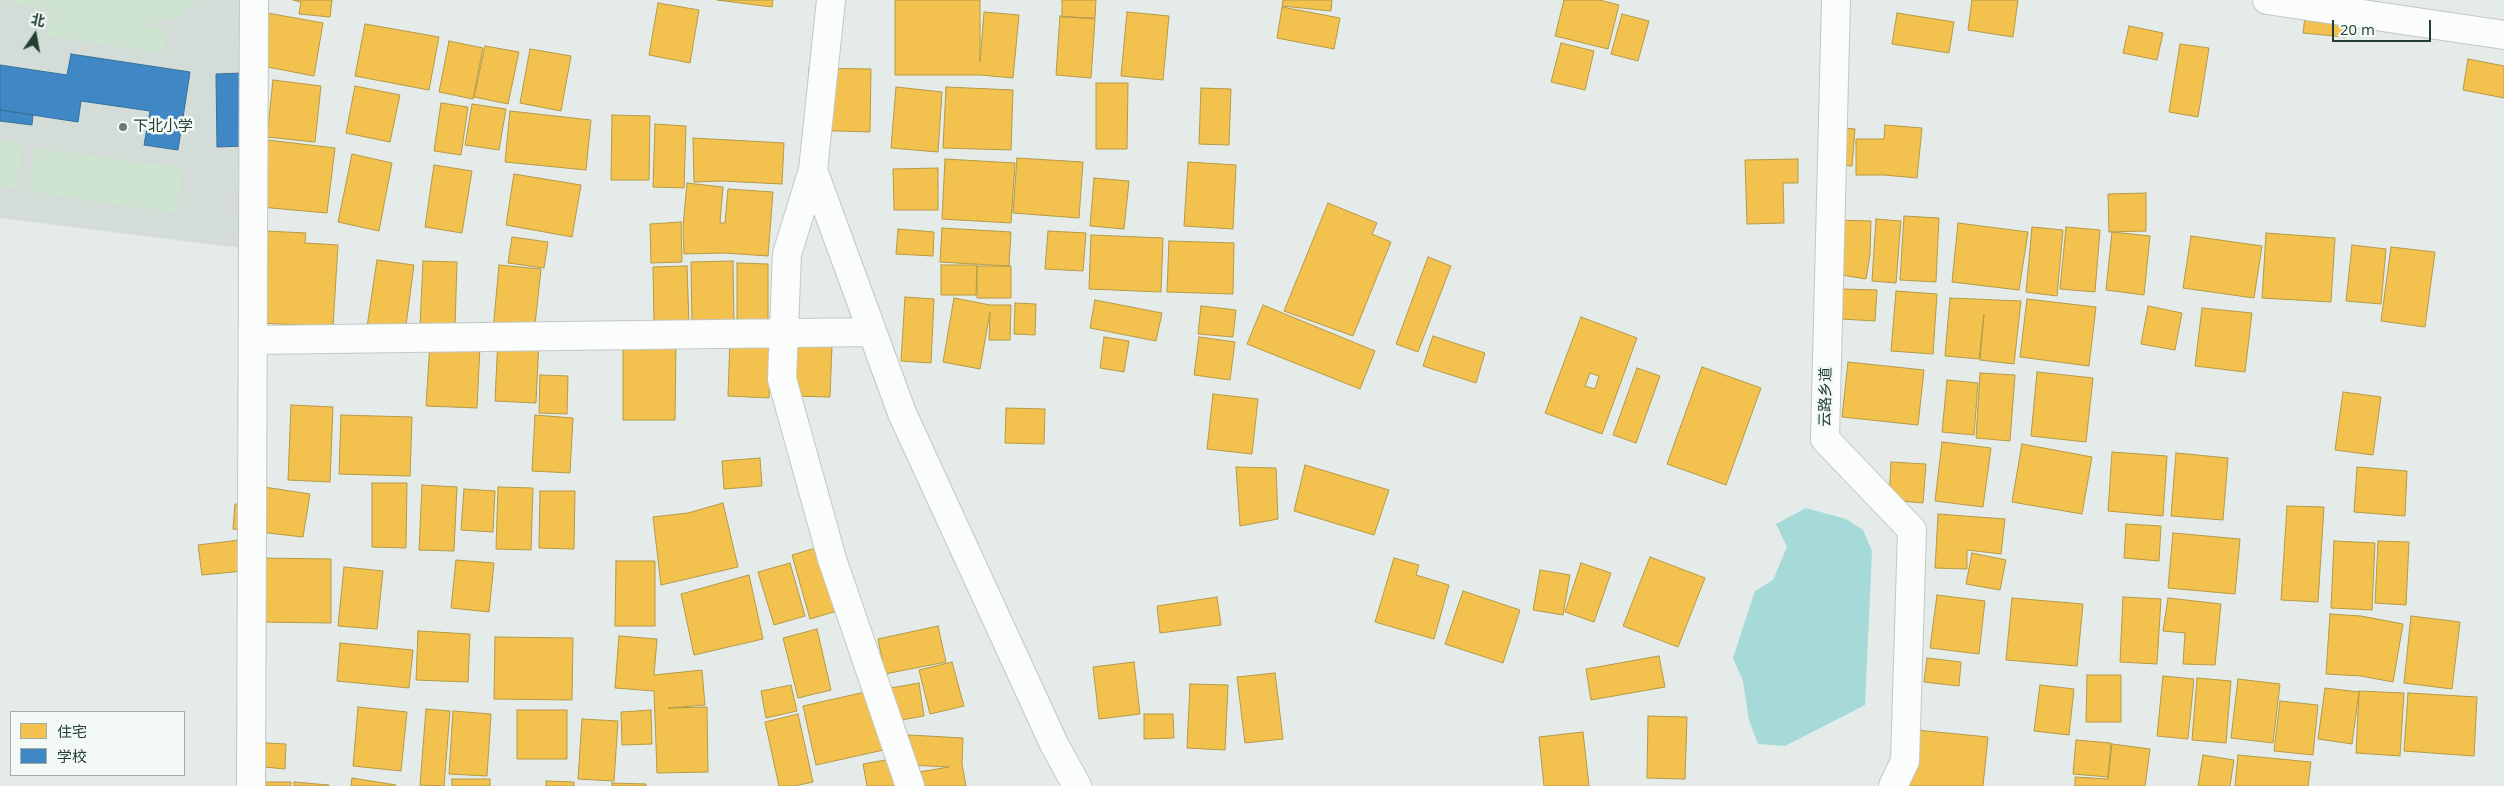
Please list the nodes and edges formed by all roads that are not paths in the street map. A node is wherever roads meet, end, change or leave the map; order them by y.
1 (254, 0) edge
2 (830, 0) edge
3 (1836, 0) edge
4 (2267, 0) edge
5 (2504, 35) edge
6 (813, 170) junction
7 (872, 332) junction
8 (783, 335) junction
9 (253, 340) junction
10 (251, 786) edge
11 (910, 786) edge
12 (1076, 786) edge
13 (1893, 786) edge

1 - 9 street
2 - 6 street
3 - 13 street, 云路乡道
4 - 5 street
6 - 7 street
6 - 8 street
7 - 8 street
7 - 12 street
8 - 9 street
8 - 11 street
9 - 10 street

